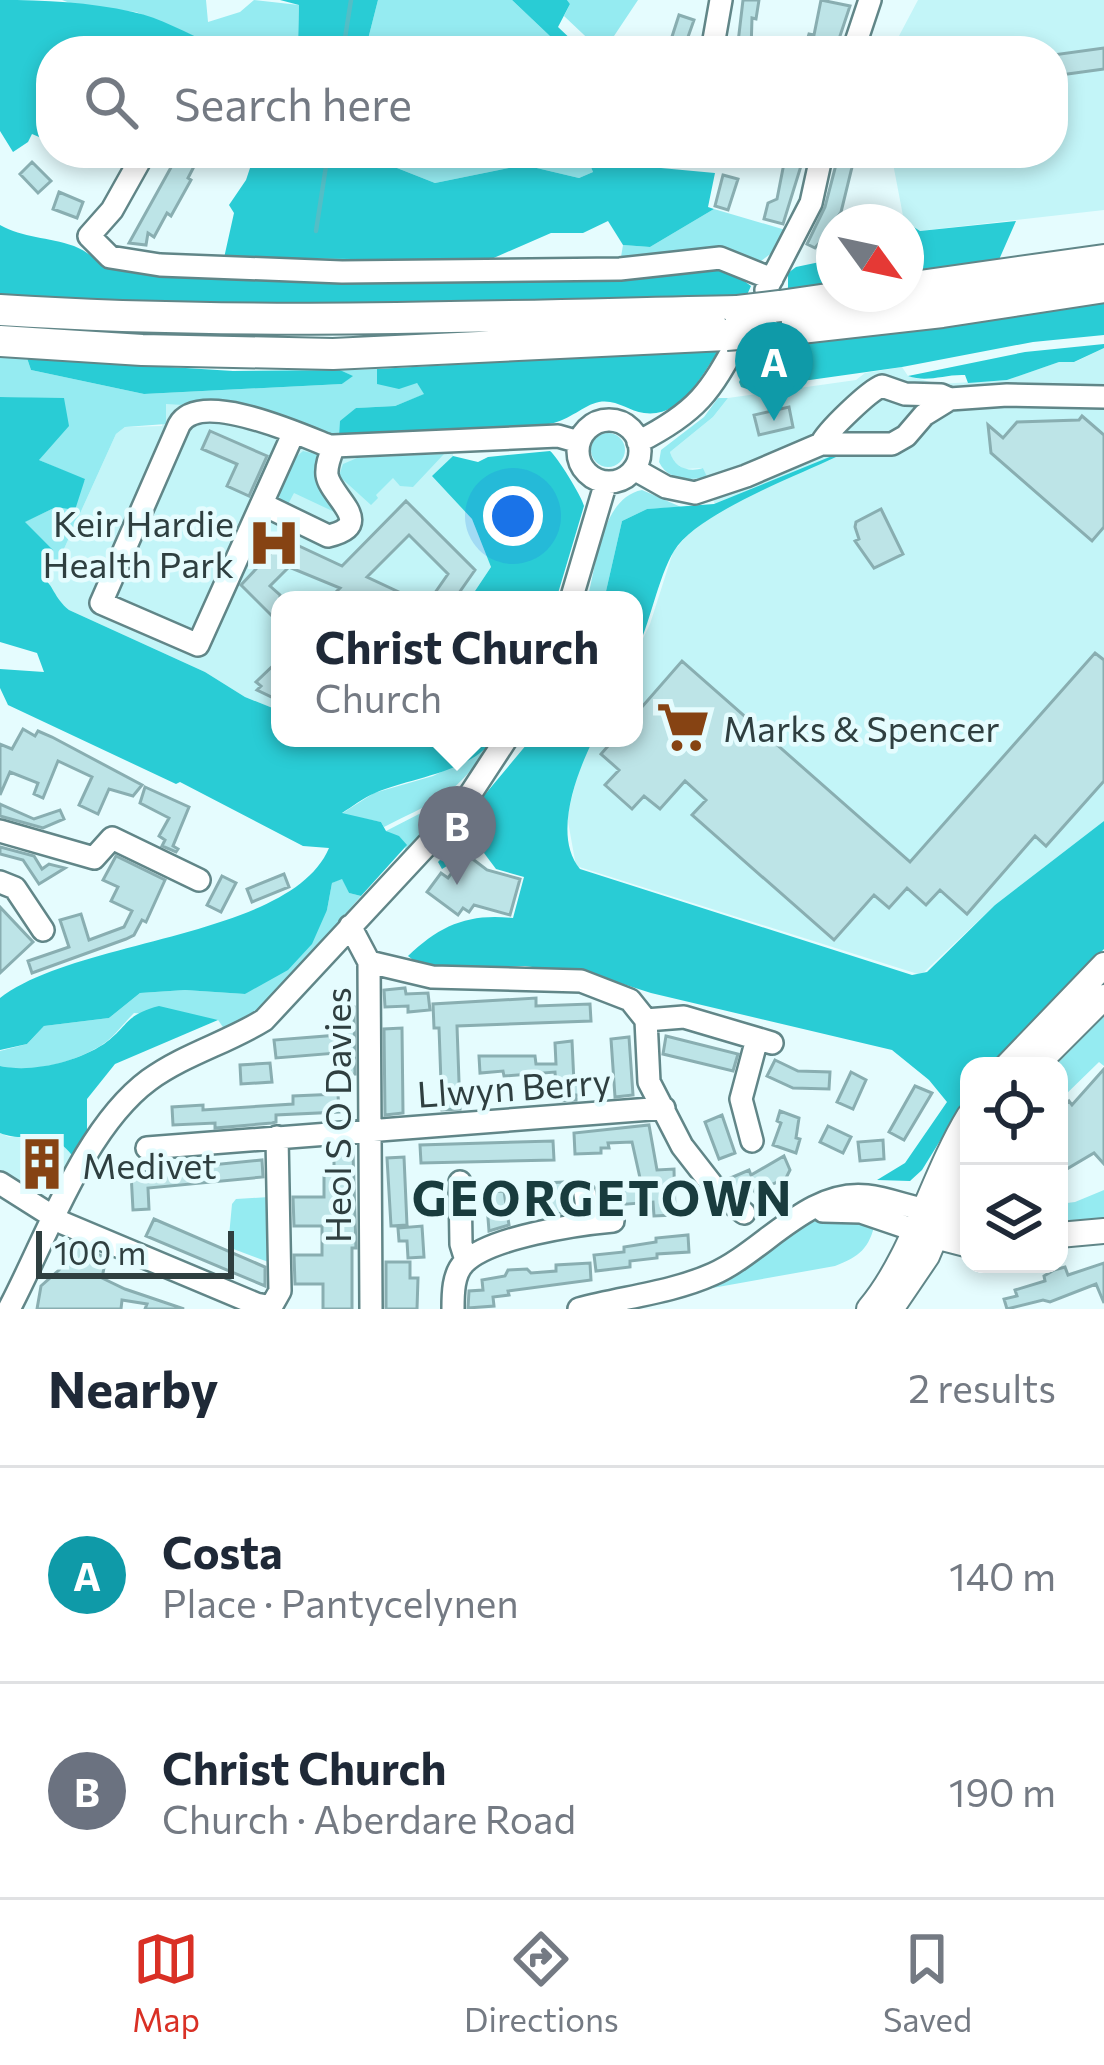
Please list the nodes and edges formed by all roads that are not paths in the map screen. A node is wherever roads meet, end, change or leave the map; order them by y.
1 (721, 0) edge
2 (870, 0) edge
3 (715, 36) edge
4 (858, 36) edge
5 (135, 168) edge
6 (819, 168) edge
7 (1104, 260) edge
8 (924, 285) edge
9 (1104, 287) edge
10 (816, 300) edge
11 (772, 306) junction
12 (0, 310) edge
13 (732, 323) junction
14 (0, 341) edge
15 (905, 394) junction
16 (1103, 398) edge
17 (950, 399) junction
18 (856, 410) junction
19 (913, 424) junction
20 (294, 432) junction
21 (579, 442) junction
22 (638, 442) junction
23 (872, 443) junction
24 (821, 444) junction
25 (334, 446) junction
26 (634, 469) junction
27 (606, 482) junction
28 (262, 504) junction
29 (574, 591) edge
30 (501, 747) edge
31 (0, 831) edge
32 (199, 880) dead end
33 (0, 882) edge
34 (350, 926) junction
35 (43, 930) dead end
36 (369, 962) junction
37 (1104, 964) edge
38 (1104, 997) edge
39 (646, 1020) junction
40 (1016, 1057) edge
41 (1044, 1057) edge
42 (664, 1108) junction
43 (369, 1130) junction
44 (278, 1137) junction
45 (960, 1140) edge
46 (752, 1141) dead end
47 (147, 1148) dead end
48 (964, 1165) edge
49 (459, 1182) dead end
50 (0, 1183) edge
51 (586, 1194) dead end
52 (730, 1211) dead end
53 (56, 1218) junction
54 (614, 1221) dead end
55 (589, 1223) junction
56 (928, 1223) junction
57 (960, 1224) edge
58 (1104, 1231) edge
59 (1068, 1234) edge
60 (960, 1240) edge
61 (466, 1260) junction
62 (603, 1306) edge
63 (9, 1309) edge
64 (371, 1309) edge
65 (453, 1309) edge
66 (578, 1309) edge
67 (869, 1309) edge
68 (891, 1309) edge

1 - 3 street
2 - 4 street
5 - 11 street
6 - 11 street
7 - 8 highway
9 - 11 highway
10 - 11 highway
11 - 13 highway, bridge
11 - 22 street
12 - 13 highway
13 - 14 highway
15 - 17 street
15 - 18 street
15 - 19 street
16 - 17 street
17 - 19 street
18 - 23 street
18 - 24 street
19 - 23 street
20 - 25 street
20 - 28 street
20 - 28 street
21 - 22 street
21 - 25 street
21 - 27 street
22 - 26 street
23 - 24 street
24 - 26 street
25 - 28 street
26 - 27 street
27 - 29 street
30 - 34 street
31 - 32 street
33 - 35 street
34 - 36 street, Heol S O Davies
34 - 53 street
36 - 39 street
36 - 43 street, Heol S O Davies
37 - 40 main road
38 - 41 main road
39 - 42 street
39 - 46 street
42 - 43 street, Llwyn Berry
42 - 52 street
43 - 44 street, Llwyn Berry
43 - 64 street, Heol S O Davies
44 - 47 street, Llwyn Berry
44 - 53 street
45 - 56 main road
48 - 56 main road
49 - 61 street
50 - 53 street
51 - 55 street
53 - 63 street
54 - 55 street
55 - 61 street
56 - 57 main road
56 - 60 main road
56 - 62 street
56 - 67 main road
56 - 68 main road
58 - 59 main road
61 - 65 street
62 - 66 street

